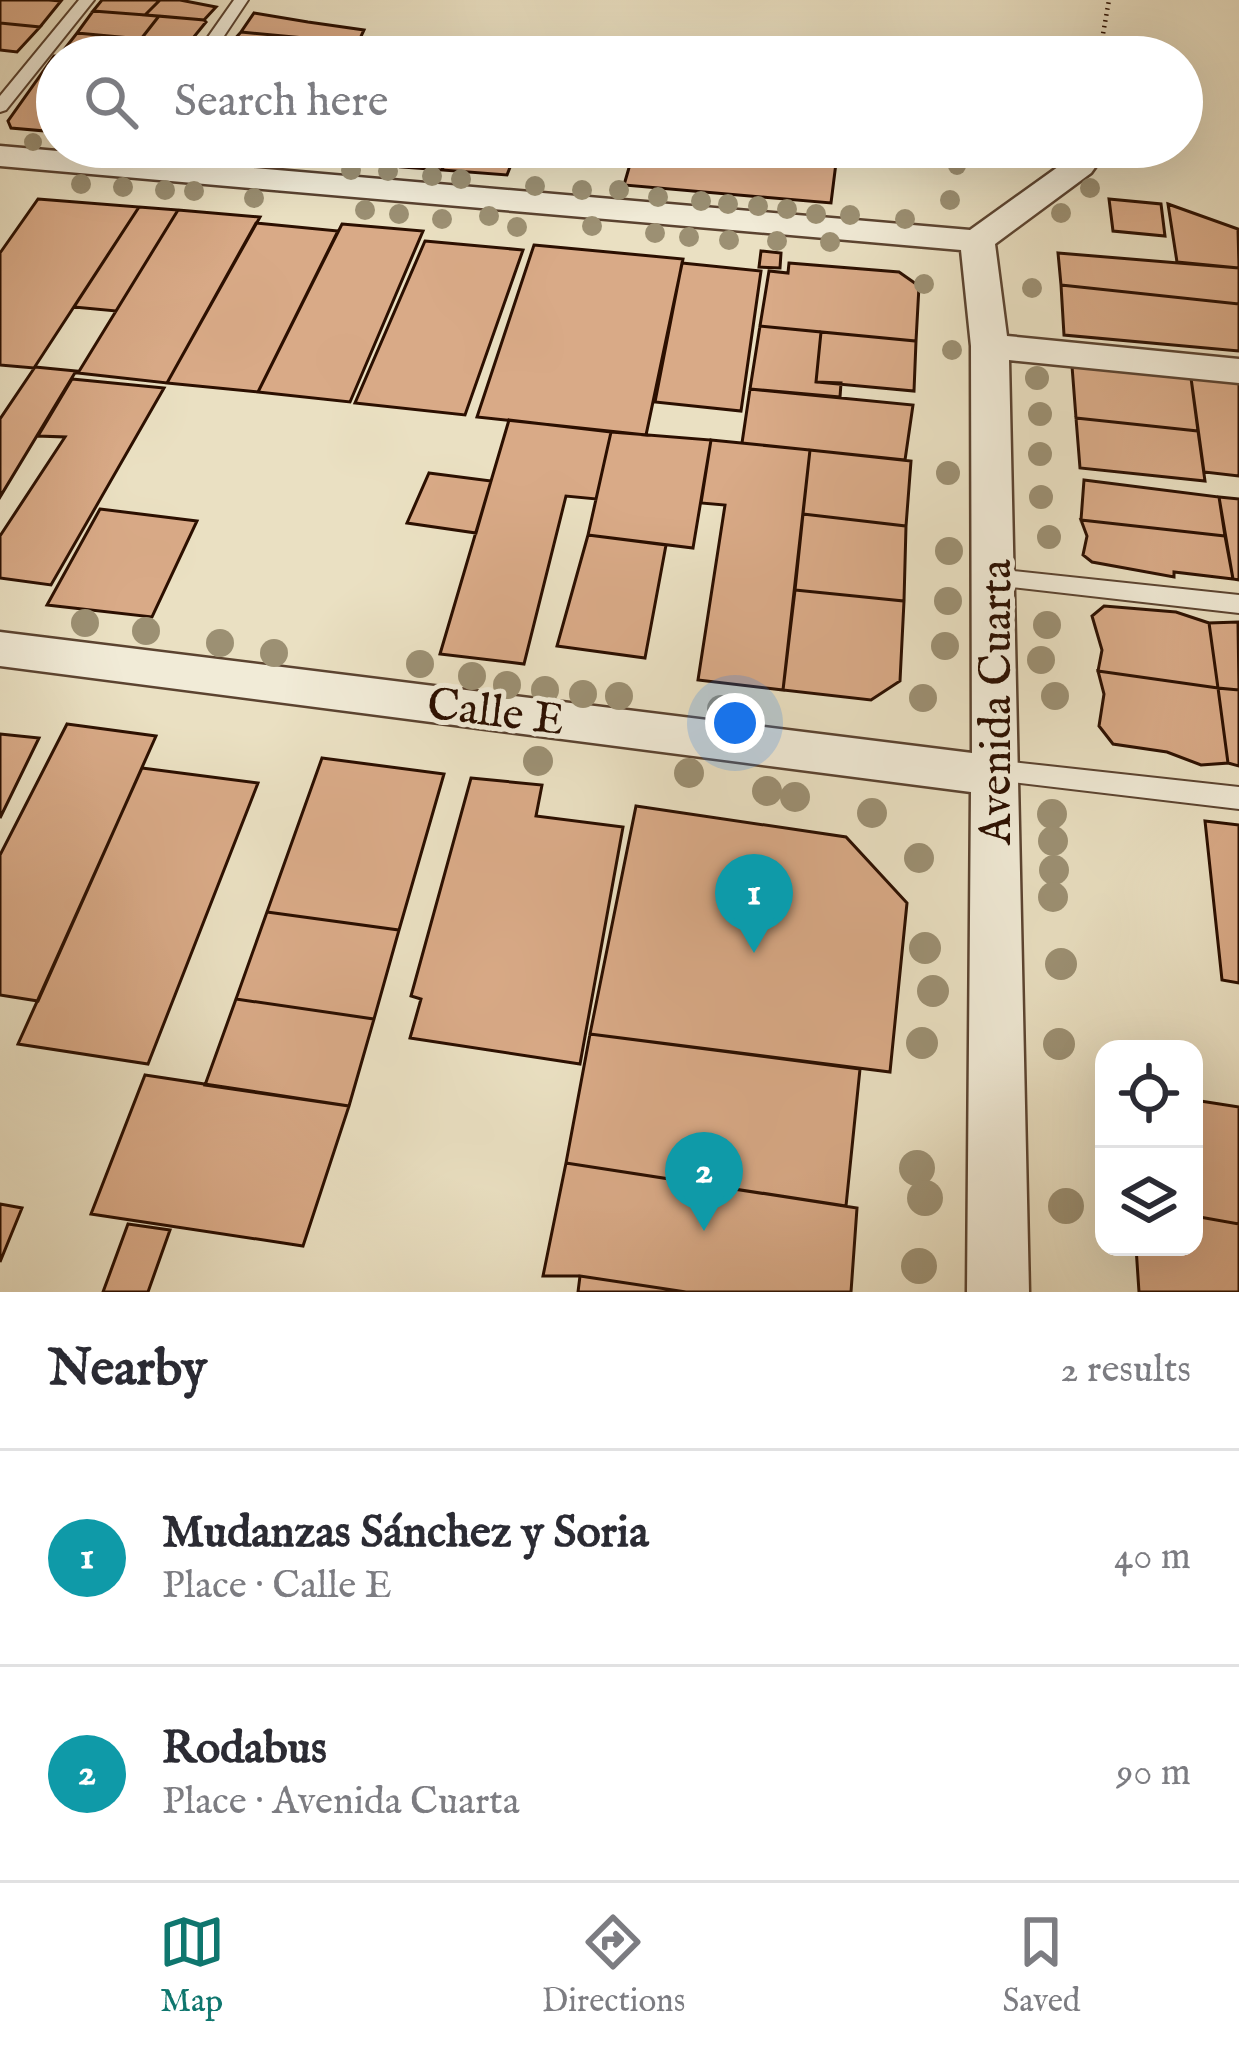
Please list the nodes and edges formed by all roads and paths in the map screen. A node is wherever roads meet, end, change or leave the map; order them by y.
1 (87, 0) edge
2 (241, 0) edge
3 (1109, 0) edge
4 (57, 36) edge
5 (216, 36) edge
6 (1103, 36) edge
7 (36, 62) edge
8 (0, 106) edge
9 (0, 156) edge
10 (36, 156) edge
11 (244, 168) edge
12 (1078, 168) edge
13 (977, 241) junction
14 (989, 346) junction
15 (1239, 371) edge
16 (995, 577) junction
17 (1239, 604) edge
18 (0, 649) edge
19 (993, 772) junction
20 (1239, 798) edge
21 (998, 1292) edge

1 - 4 lane
2 - 5 lane
3 - 6 path
7 - 8 lane
9 - 10 street
11 - 13 street
12 - 13 street
13 - 14 street, Avenida Cuarta
14 - 15 street
14 - 16 street, Avenida Cuarta
16 - 17 lane
16 - 19 street, Avenida Cuarta
18 - 19 street, Calle E
19 - 20 lane
19 - 21 street, Avenida Cuarta

